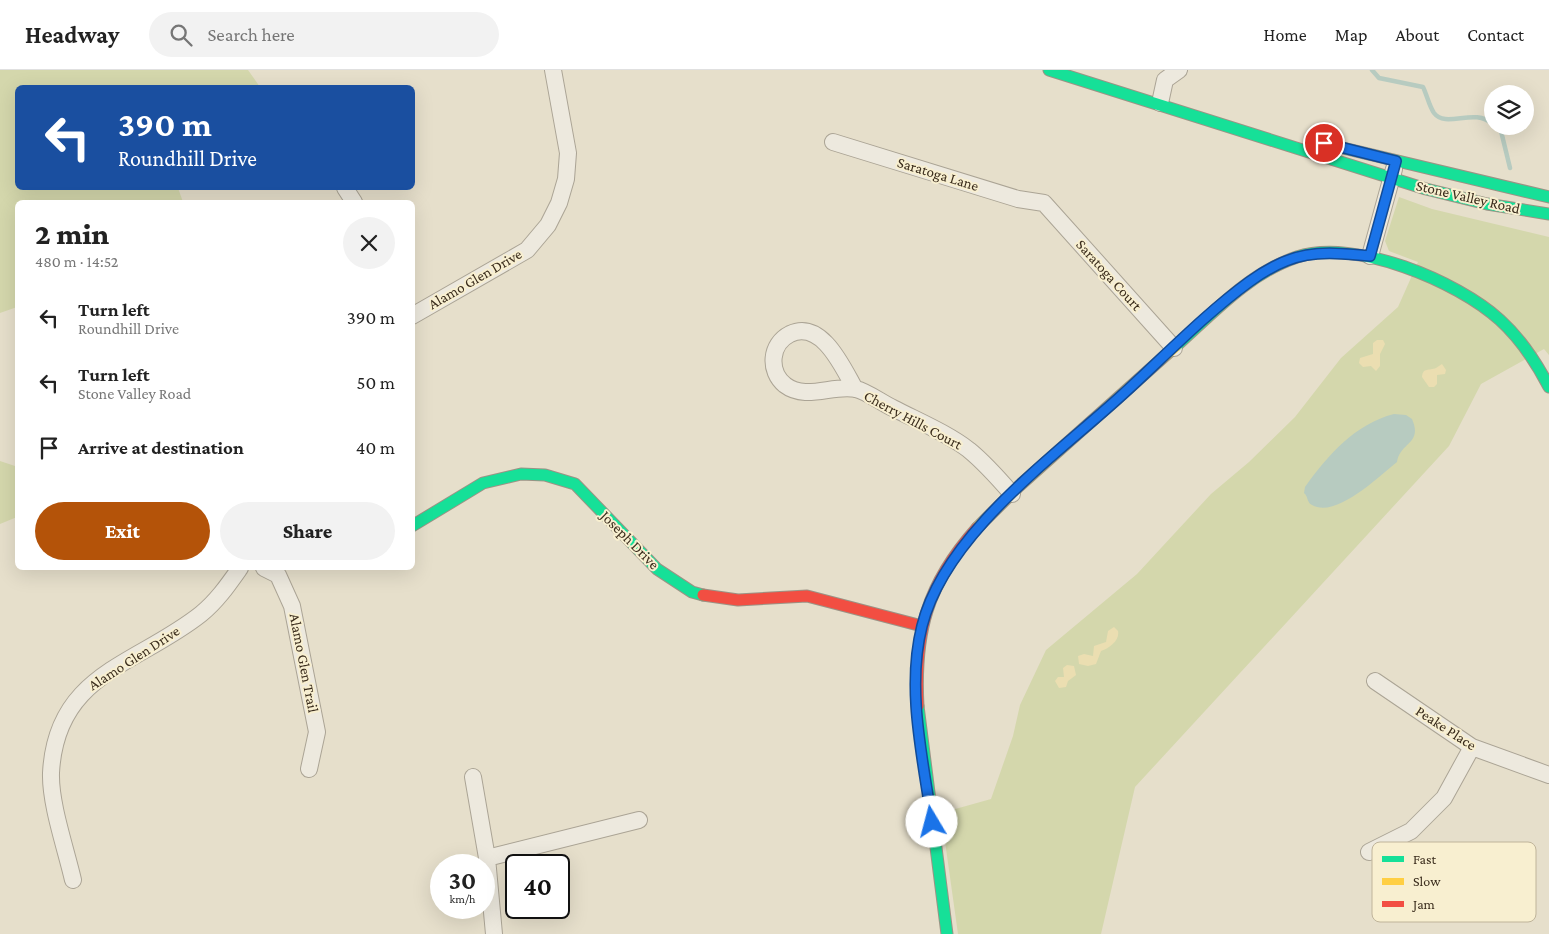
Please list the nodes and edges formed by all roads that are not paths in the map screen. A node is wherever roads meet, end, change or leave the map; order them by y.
1 (553, 70) edge
2 (1049, 70) edge
3 (1179, 70) edge
4 (1163, 75) edge
5 (1160, 103) junction
6 (1311, 140) dead end
7 (833, 142) dead end
8 (1330, 145) dead end
9 (1396, 161) junction
10 (1391, 179) junction
11 (1549, 197) edge
12 (1044, 203) joint
13 (1549, 214) edge
14 (1370, 256) junction
15 (415, 311) edge
16 (1174, 348) junction
17 (1549, 387) edge
18 (855, 389) junction
19 (1012, 494) junction
20 (415, 524) edge
21 (239, 570) edge
22 (268, 570) edge
23 (922, 626) junction
24 (1375, 681) dead end
25 (1472, 747) junction
26 (309, 769) dead end
27 (1549, 775) edge
28 (473, 777) dead end
29 (639, 820) dead end
30 (1390, 842) edge
31 (486, 854) edge
32 (495, 856) edge
33 (73, 880) dead end
34 (493, 919) edge
35 (494, 934) edge
36 (947, 934) edge

1 - 15 street, Alamo Glen Drive
2 - 5 street, Stone Valley Road
3 - 4 street
4 - 5 street
5 - 6 street, Stone Valley Road
5 - 10 street, Stone Valley Road
7 - 12 street, Saratoga Lane
8 - 9 street, Stone Valley Road
9 - 10 street
9 - 11 street, Stone Valley Road
10 - 13 street, Stone Valley Road
10 - 14 street
12 - 16 street, Saratoga Court
14 - 16 street
14 - 17 street
16 - 19 street
18 - 18 street, Cherry Hills Court
18 - 19 street, Cherry Hills Court
19 - 23 street
20 - 23 street, Joseph Drive
21 - 33 street, Alamo Glen Drive
22 - 26 street, Alamo Glen Trail
23 - 36 street
24 - 25 street, Peake Place
25 - 27 street, Peake Place
25 - 30 street
28 - 31 street
29 - 32 street
34 - 35 street

